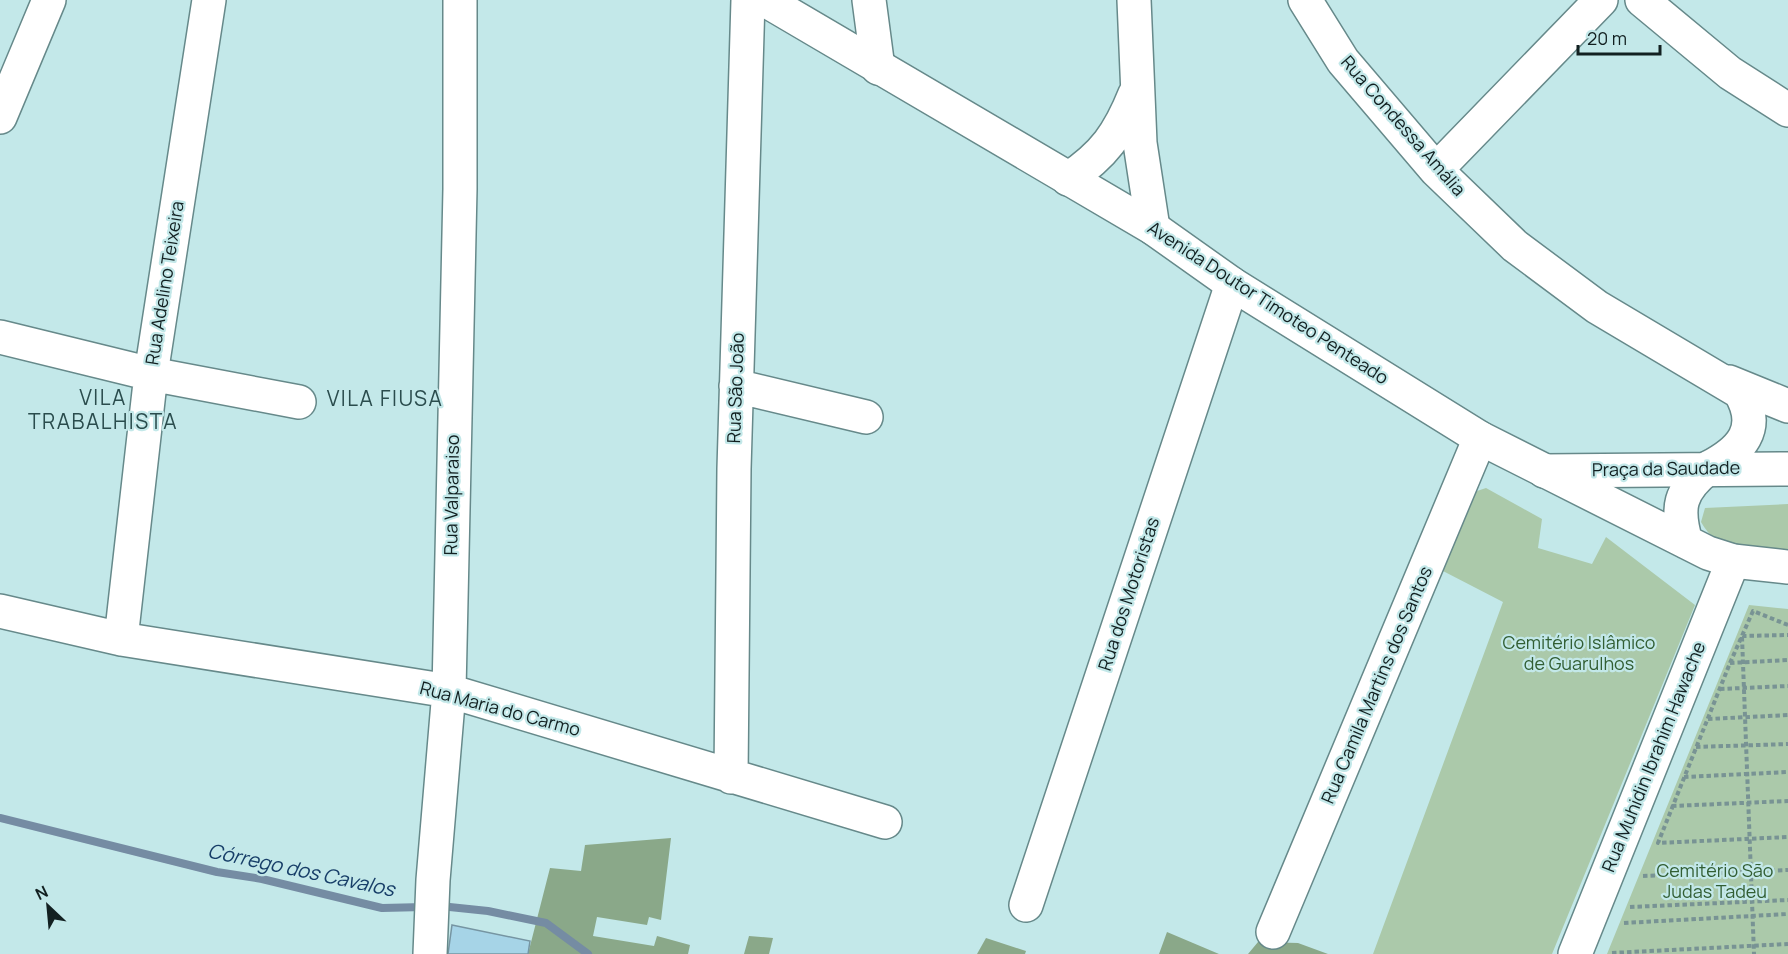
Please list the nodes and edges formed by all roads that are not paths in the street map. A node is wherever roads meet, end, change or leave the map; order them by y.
1 (49, 0) edge
2 (209, 0) edge
3 (460, 0) edge
4 (747, 0) edge
5 (765, 0) edge
6 (869, 0) edge
7 (1134, 0) edge
8 (1305, 0) edge
9 (1601, 0) edge
10 (1642, 0) edge
11 (878, 68) junction
12 (1136, 92) junction
13 (1788, 110) edge
14 (0, 117) edge
15 (1436, 170) junction
16 (1068, 179) junction
17 (1153, 228) junction
18 (1232, 284) junction
19 (0, 337) edge
20 (151, 374) junction
21 (1723, 380) junction
22 (736, 386) junction
23 (299, 402) dead end
24 (1788, 406) edge
25 (866, 417) dead end
26 (1480, 438) junction
27 (1708, 468) junction
28 (1788, 469) edge
29 (1544, 471) junction
30 (1686, 542) junction
31 (1733, 561) junction
32 (1788, 567) edge
33 (0, 611) edge
34 (121, 639) junction
35 (449, 691) junction
36 (731, 777) junction
37 (885, 822) dead end
38 (1026, 904) dead end
39 (1273, 932) dead end
40 (431, 940) edge
41 (1575, 954) edge

1 - 14 street
2 - 20 street, Rua Adelino Teixeira
3 - 35 street, Rua Valparaiso
4 - 22 street, Rua São João
5 - 11 street, Avenida Doutor Timoteo Penteado
6 - 11 street
7 - 12 street
8 - 15 street, Rua Condessa Amália
9 - 15 street
10 - 13 street
11 - 16 street, Avenida Doutor Timoteo Penteado
12 - 16 street
12 - 17 street
15 - 21 street, Rua Condessa Amália
16 - 17 street, Avenida Doutor Timoteo Penteado
17 - 18 street, Avenida Doutor Timoteo Penteado
18 - 26 street, Avenida Doutor Timoteo Penteado
18 - 38 street, Rua dos Motoristas
19 - 20 street
20 - 23 street
20 - 34 street, Rua Adelino Teixeira
21 - 24 street, Rua Condessa Amália
21 - 27 street, Rua Condessa Amália
22 - 25 street
22 - 36 street, Rua São João
26 - 29 street, Avenida Doutor Timoteo Penteado
26 - 39 street, Rua Camila Martins dos Santos
27 - 28 street, Praça da Saudade
27 - 29 street, Praça da Saudade
27 - 30 street, Rua Condessa Amália
29 - 30 street, Avenida Doutor Timoteo Penteado
30 - 31 street, Avenida Doutor Timoteo Penteado
31 - 32 street, Avenida Doutor Timoteo Penteado
31 - 41 street, Rua Muhidin Ibrahim Hawache
33 - 34 street, Rua Maria do Carmo
34 - 35 street, Rua Maria do Carmo
35 - 36 street, Rua Maria do Carmo
35 - 40 street, Rua Valparaiso
36 - 37 street, Rua Maria do Carmo

